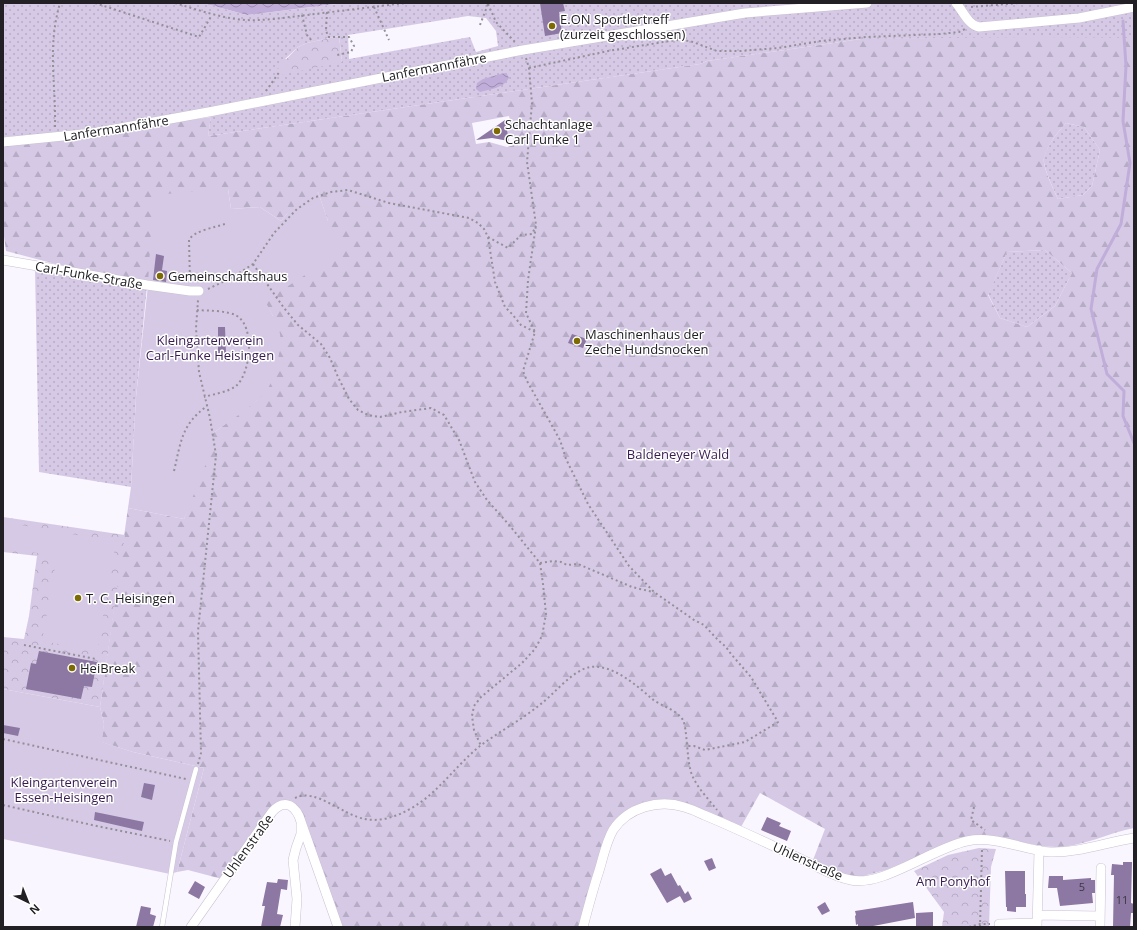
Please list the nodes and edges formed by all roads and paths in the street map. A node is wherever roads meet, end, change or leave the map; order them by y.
1 (60, 3) edge
2 (95, 3) edge
3 (175, 3) edge
4 (405, 3) edge
5 (867, 3) edge
6 (1019, 3) edge
7 (488, 4) edge
8 (958, 6) edge
9 (374, 7) junction
10 (1134, 7) edge
11 (327, 12) junction
12 (213, 14) junction
13 (302, 15) junction
14 (480, 25) dead end
15 (974, 26) junction
16 (389, 40) dead end
17 (313, 42) dead end
18 (523, 50) junction
19 (337, 55) dead end
20 (280, 71) dead end
21 (266, 100) junction
22 (55, 137) junction
23 (3, 142) edge
24 (225, 224) dead end
25 (536, 225) junction
26 (488, 237) junction
27 (3, 260) edge
28 (252, 264) junction
29 (195, 291) junction
30 (197, 310) junction
31 (535, 332) junction
32 (204, 396) junction
33 (207, 406) junction
34 (174, 471) dead end
35 (540, 563) junction
36 (654, 592) junction
37 (24, 645) dead end
38 (96, 659) dead end
39 (3, 739) edge
40 (481, 746) junction
41 (687, 746) junction
42 (196, 769) joint
43 (193, 780) junction
44 (290, 805) junction
45 (3, 806) edge
46 (974, 807) dead end
47 (302, 821) junction
48 (725, 823) junction
49 (1134, 838) edge
50 (982, 840) junction
51 (992, 840) junction
52 (176, 842) junction
53 (1039, 850) junction
54 (1101, 868) dead end
55 (1100, 916) junction
56 (1037, 922) edge
57 (980, 924) junction
58 (999, 924) dead end
59 (162, 927) edge
60 (191, 927) edge
61 (295, 927) edge
62 (338, 927) edge
63 (583, 927) edge
64 (969, 927) edge
65 (980, 927) edge
66 (1100, 927) edge

1 - 22 path
2 - 12 path
3 - 12 path
4 - 9 path
5 - 18 street, Lanfermannfähre
6 - 8 path
7 - 14 path
7 - 18 path
8 - 15 street
9 - 11 path
9 - 16 path
10 - 15 street
11 - 13 path
11 - 19 path
12 - 13 path
13 - 17 path
15 - 25 path
18 - 21 street, Lanfermannfähre
20 - 21 path
21 - 22 street, Lanfermannfähre
22 - 23 street, Lanfermannfähre
24 - 29 path
25 - 26 path
25 - 31 path
26 - 28 path
26 - 31 path
27 - 29 street, Carl-Funke-Straße
28 - 29 path
28 - 35 path
29 - 30 path
30 - 32 path
30 - 32 path
31 - 36 path
32 - 33 path
33 - 34 path
33 - 42 path
35 - 36 path
35 - 40 path
36 - 41 path
37 - 38 path
39 - 43 path
40 - 41 path
40 - 44 path
41 - 48 path
42 - 43 lane
43 - 52 lane
44 - 47 street
44 - 60 street, Uhlenstraße
45 - 52 path
46 - 51 path
47 - 61 street
47 - 62 street
48 - 50 street, Uhlenstraße
48 - 63 street, Uhlenstraße
49 - 53 street, Uhlenstraße
50 - 51 street, Uhlenstraße
50 - 57 path
51 - 53 street, Uhlenstraße
52 - 59 lane
53 - 56 street
54 - 55 street
55 - 56 street
55 - 66 street
56 - 58 street
57 - 64 path
57 - 65 path

